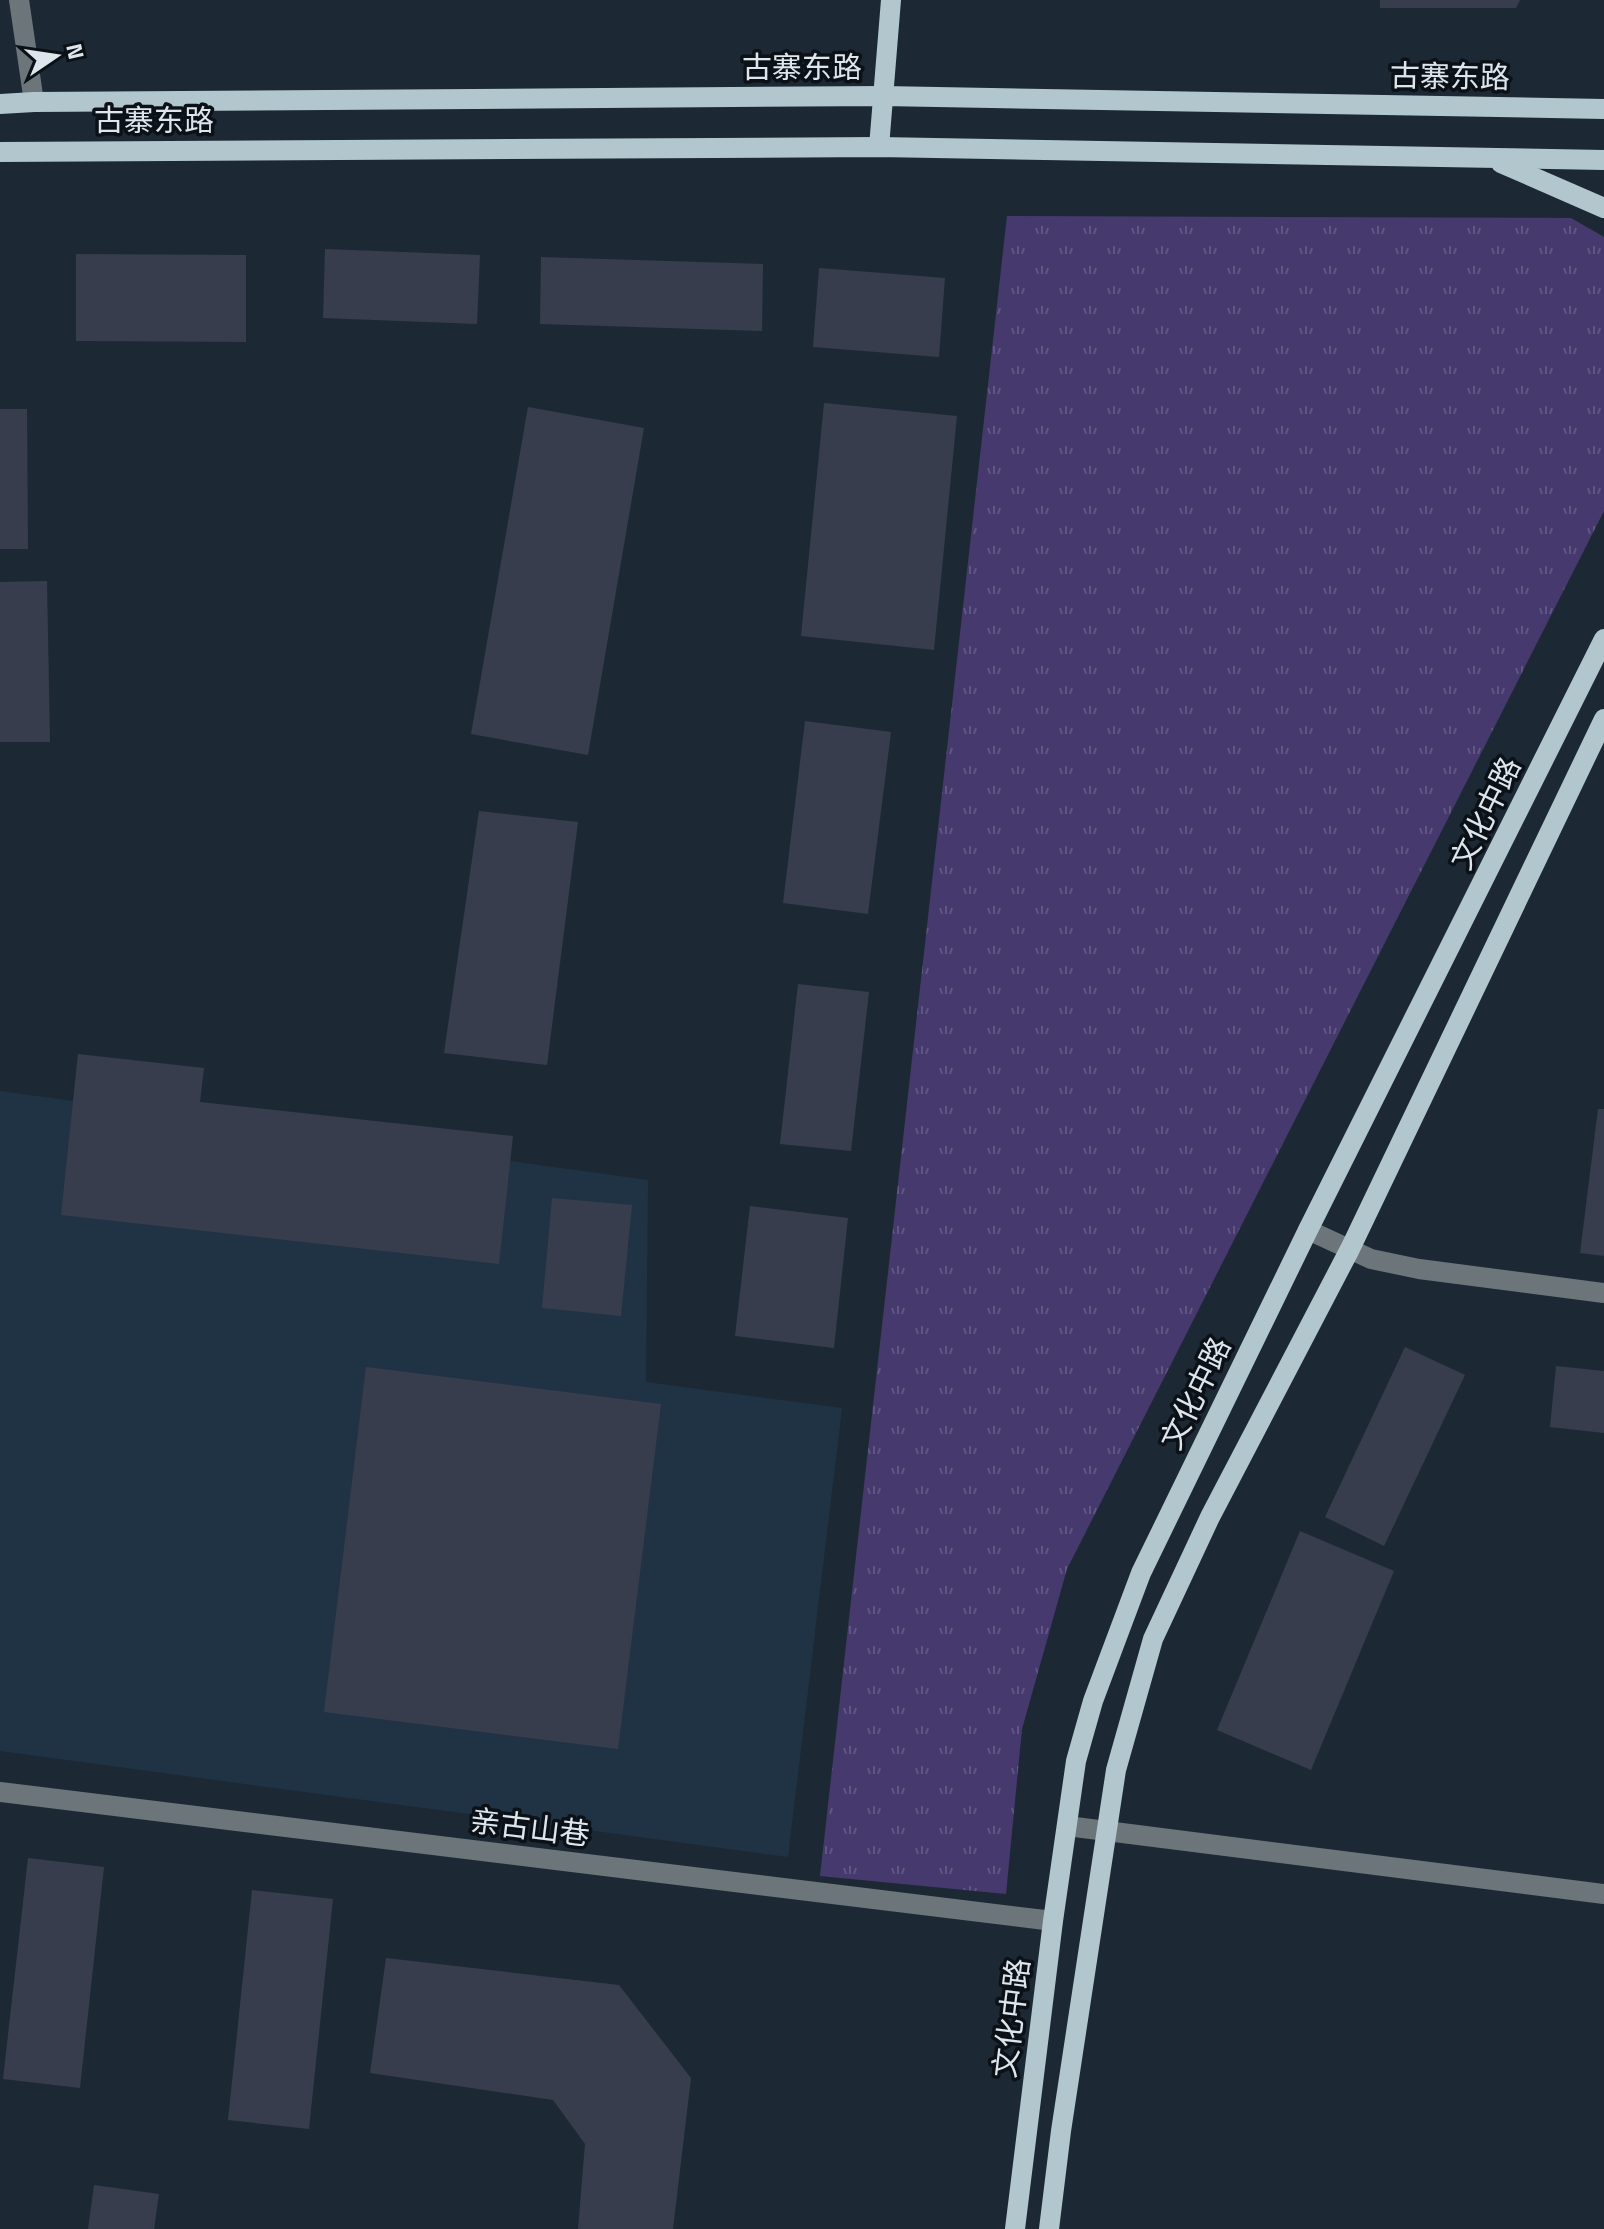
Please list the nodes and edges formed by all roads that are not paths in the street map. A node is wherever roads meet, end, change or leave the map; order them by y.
1 (19, 0) edge
2 (891, 0) edge
3 (0, 96) edge
4 (883, 96) junction
5 (34, 102) junction
6 (0, 104) edge
7 (1604, 109) edge
8 (879, 147) junction
9 (41, 151) junction
10 (0, 152) edge
11 (1490, 158) junction
12 (1604, 160) edge
13 (0, 163) edge
14 (1604, 208) edge
15 (1604, 639) edge
16 (1604, 719) edge
17 (1308, 1230) junction
18 (1350, 1249) junction
19 (1604, 1293) edge
20 (0, 1792) edge
21 (1067, 1826) junction
22 (1106, 1832) junction
23 (1604, 1894) edge
24 (1053, 1921) junction
25 (1015, 2229) edge
26 (1049, 2229) edge

1 - 5 street
2 - 4 main road
3 - 5 main road
4 - 5 main road, 古寨东路
4 - 7 main road, 古寨东路
4 - 8 main road
5 - 6 main road, 古寨东路
8 - 9 main road, 古寨东路
8 - 11 main road, 古寨东路
9 - 10 main road, 古寨东路
9 - 13 main road
11 - 12 main road, 古寨东路
11 - 14 main road
15 - 17 main road, 文化中路
16 - 18 main road
17 - 18 street
17 - 21 main road, 文化中路
18 - 19 street
18 - 22 main road
20 - 24 street, 亲古山巷
21 - 22 street
21 - 24 main road, 文化中路
22 - 23 street
22 - 26 main road
24 - 25 main road, 文化中路

